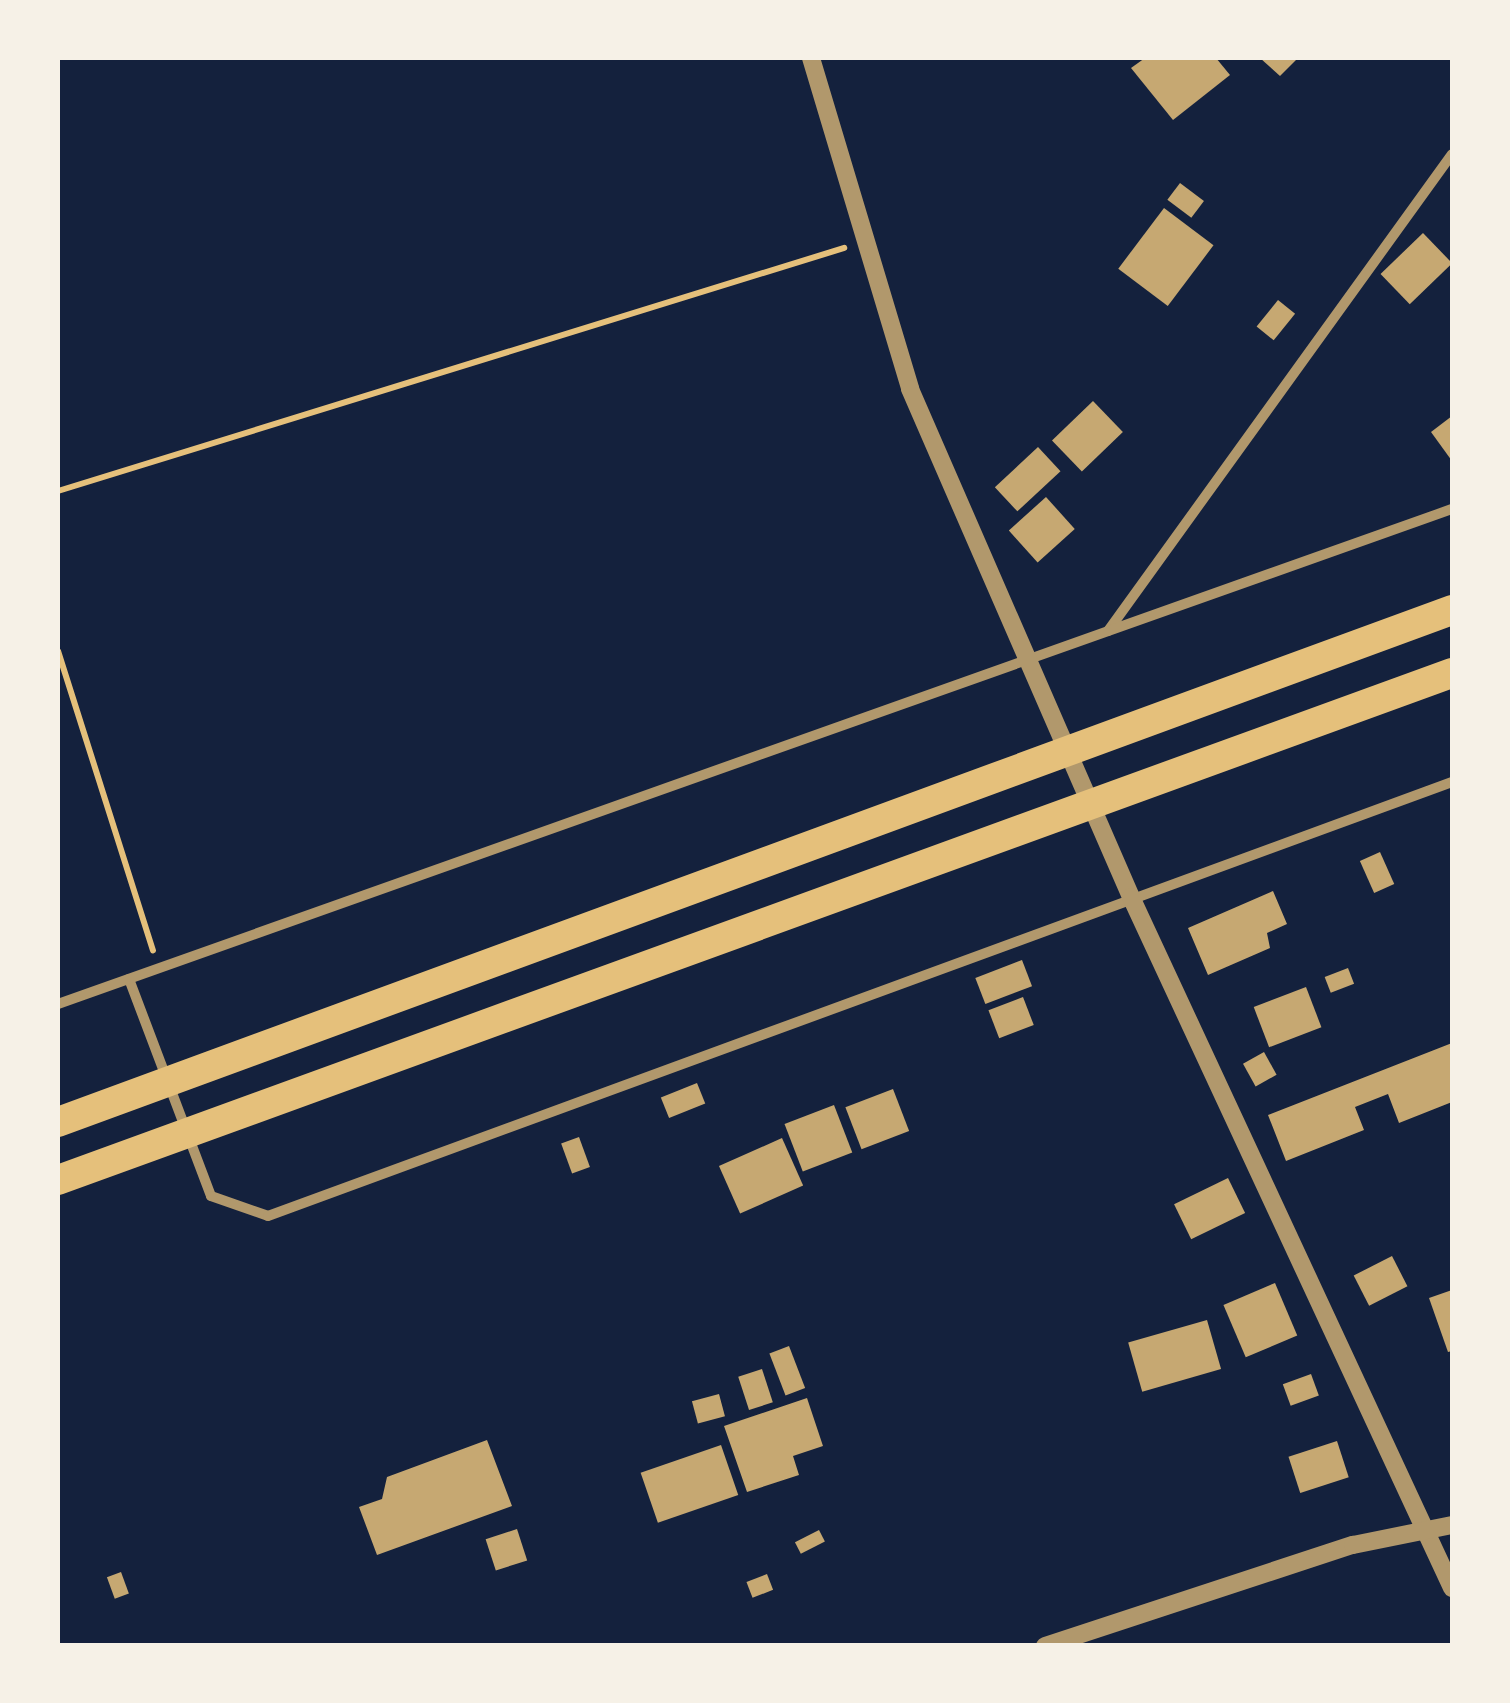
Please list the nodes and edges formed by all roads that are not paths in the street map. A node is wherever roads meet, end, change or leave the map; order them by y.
1 (811, 58) edge
2 (1452, 154) edge
3 (1452, 508) edge
4 (1452, 610) edge
5 (1108, 632) junction
6 (1027, 662) junction
7 (1452, 673) edge
8 (1452, 782) edge
9 (1130, 897) junction
10 (128, 979) junction
11 (58, 1004) edge
12 (58, 1122) edge
13 (58, 1180) edge
14 (1452, 1526) edge
15 (1421, 1531) junction
16 (1452, 1588) edge
17 (1045, 1646) edge

1 - 6 street
2 - 5 street
3 - 5 street
4 - 12 highway
5 - 6 street
6 - 9 street
6 - 10 street
7 - 13 highway
8 - 9 street
9 - 10 street
9 - 15 street
10 - 11 street
14 - 15 street
15 - 16 street
15 - 17 street

